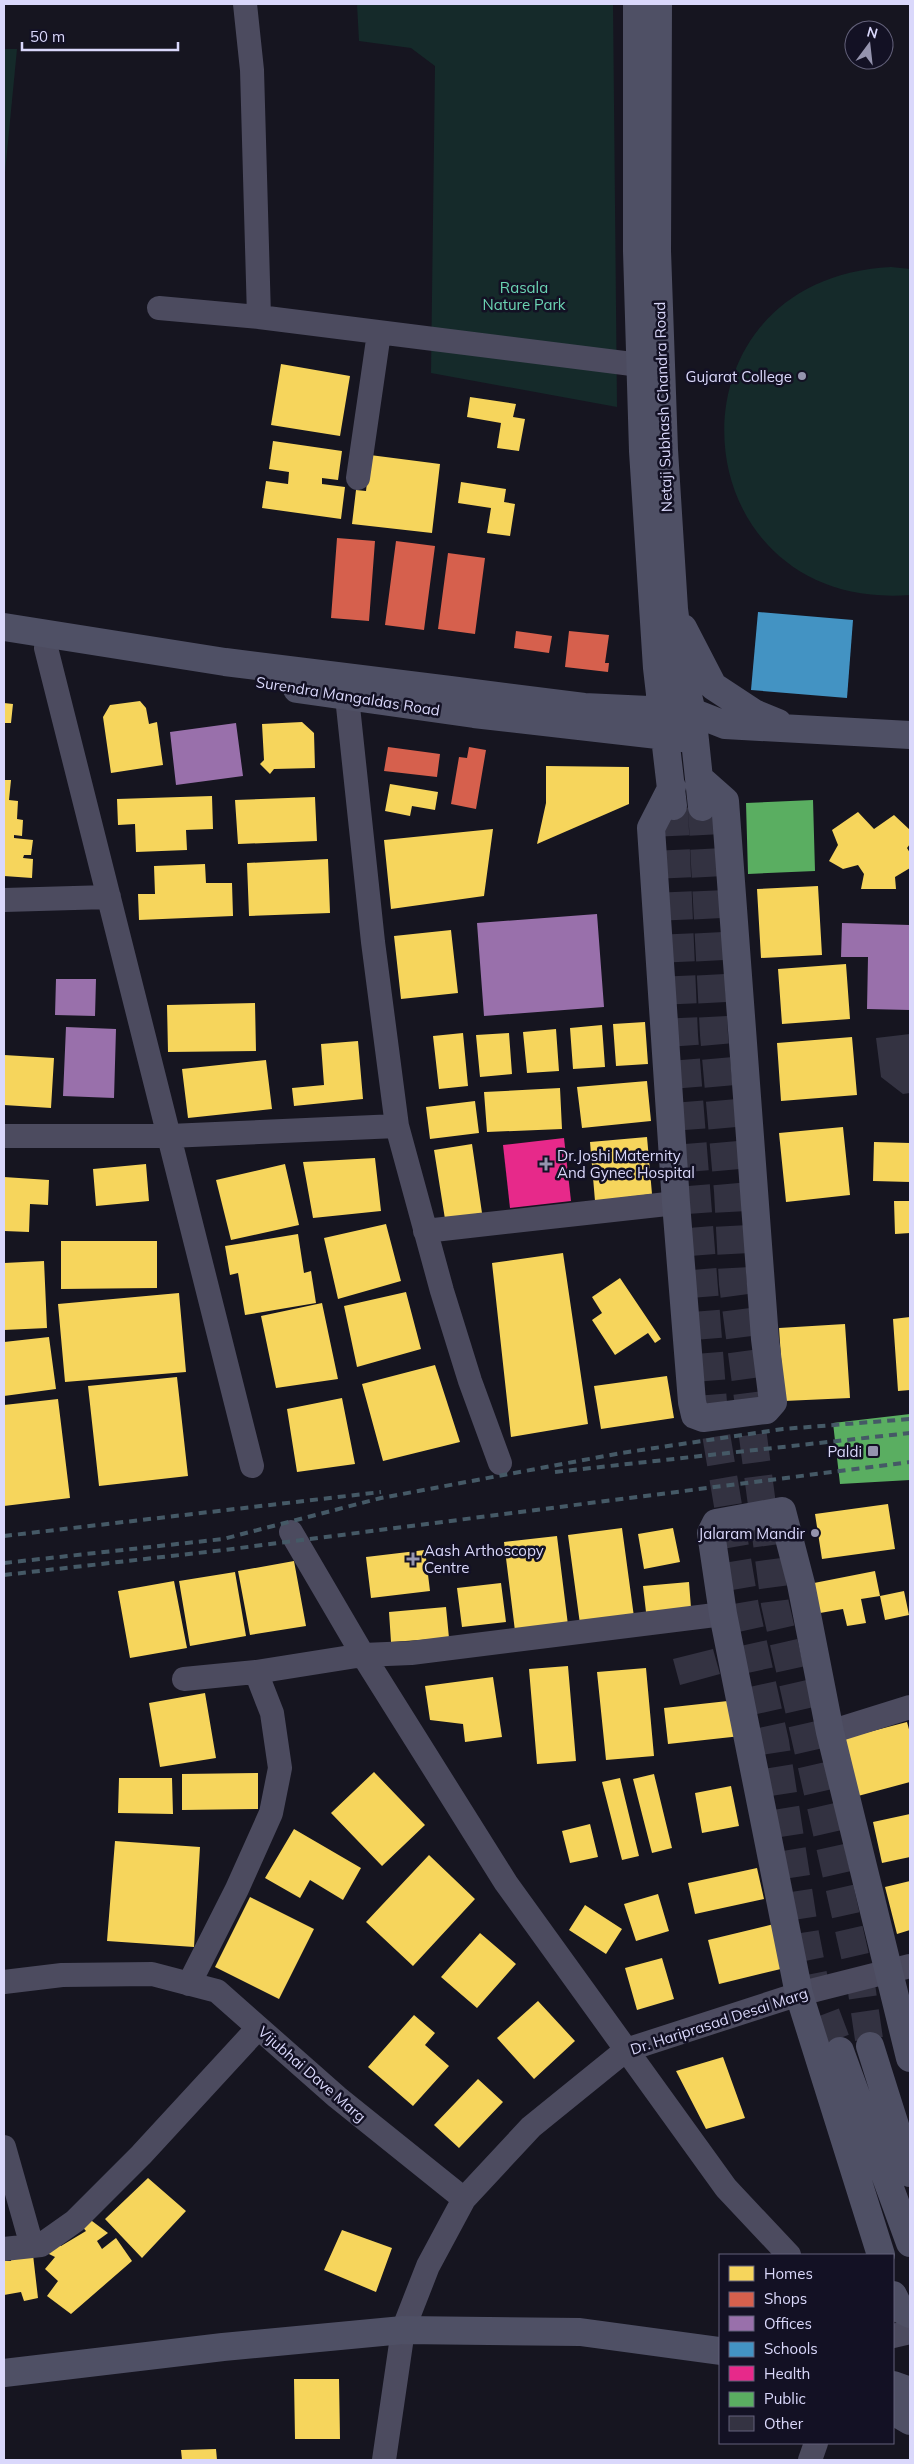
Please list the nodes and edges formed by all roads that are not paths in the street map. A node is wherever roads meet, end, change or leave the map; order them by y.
1 (244, 4) edge
2 (638, 4) edge
3 (658, 4) edge
4 (159, 308) dead end
5 (259, 317) junction
6 (379, 332) junction
7 (640, 365) junction
8 (358, 478) dead end
9 (674, 609) junction
10 (4, 627) edge
11 (4, 642) edge
12 (46, 648) junction
13 (346, 687) junction
14 (679, 724) junction
15 (795, 730) junction
16 (910, 735) edge
17 (699, 778) junction
18 (702, 807) tunnel mouth
19 (109, 897) junction
20 (4, 900) edge
21 (397, 1126) junction
22 (4, 1136) edge
23 (169, 1136) junction
24 (676, 1203) junction
25 (425, 1231) junction
26 (500, 1463) dead end
27 (252, 1466) dead end
28 (291, 1532) dead end
29 (723, 1614) junction
30 (363, 1655) junction
31 (256, 1672) junction
32 (184, 1680) dead end
33 (910, 1707) edge
34 (830, 1732) junction
35 (899, 1969) edge
36 (4, 1982) edge
37 (189, 1984) junction
38 (799, 1994) junction
39 (258, 2028) junction
40 (870, 2046) tunnel mouth
41 (626, 2050) junction
42 (840, 2051) tunnel mouth
43 (910, 2058) edge
44 (4, 2147) edge
45 (910, 2173) edge
46 (464, 2199) junction
47 (910, 2243) edge
48 (32, 2246) junction
49 (4, 2250) edge
50 (788, 2254) edge
51 (881, 2254) edge
52 (403, 2330) junction
53 (910, 2332) edge
54 (894, 2336) edge
55 (719, 2351) edge
56 (4, 2373) edge
57 (894, 2385) edge
58 (910, 2391) edge
59 (894, 2412) edge
60 (910, 2421) edge
61 (816, 2444) edge
62 (384, 2460) edge
63 (810, 2460) edge

1 - 5 street
2 - 7 street, Netaji Subhash Chandra Road
3 - 9 street, Netaji Subhash Chandra Road
4 - 5 street
5 - 6 street
6 - 7 street
6 - 8 street
7 - 14 street, Netaji Subhash Chandra Road
9 - 14 street, Netaji Subhash Chandra Road
9 - 15 street
10 - 13 street, Surendra Mangaldas Road
11 - 12 street, Surendra Mangaldas Road
12 - 13 street, Surendra Mangaldas Road
12 - 19 street
13 - 14 street, Surendra Mangaldas Road
13 - 21 street
14 - 15 street, Surendra Mangaldas Road
14 - 17 street, Netaji Subhash Chandra Road
14 - 24 street, Netaji Subhash Chandra Road
15 - 16 street
17 - 18 street, Netaji Subhash Chandra Road
17 - 24 street
19 - 20 street
19 - 23 street
21 - 23 street
21 - 25 street
22 - 23 street
23 - 27 street
24 - 25 street
25 - 26 street
28 - 30 street
29 - 30 street
29 - 34 street
29 - 38 street
30 - 31 street
30 - 41 street
31 - 32 street
31 - 37 street
33 - 34 street
34 - 35 street
35 - 38 street, Dr. Hariprasad Desai Marg
35 - 43 street
36 - 37 street, Vijubhai Dave Marg
37 - 39 street, Vijubhai Dave Marg
38 - 41 street, Dr. Hariprasad Desai Marg
38 - 51 street
39 - 46 street, Vijubhai Dave Marg
39 - 48 street
40 - 45 street
41 - 46 street, Dr. Hariprasad Desai Marg
41 - 50 street
42 - 47 street
44 - 48 street
46 - 52 street
48 - 49 street
52 - 55 street
52 - 56 street
52 - 62 street
53 - 54 street
57 - 58 street
59 - 60 street
61 - 63 street

